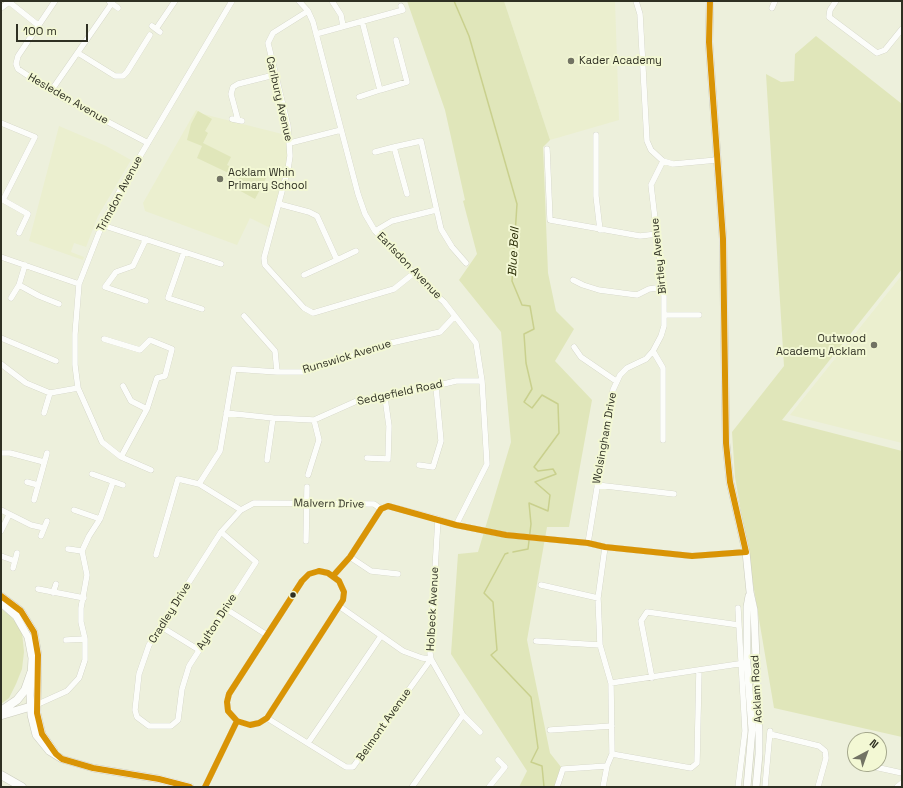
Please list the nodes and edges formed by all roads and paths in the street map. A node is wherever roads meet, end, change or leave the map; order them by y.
1 (8, 1) edge
2 (55, 1) edge
3 (175, 1) edge
4 (232, 1) edge
5 (299, 1) edge
6 (332, 1) edge
7 (636, 1) edge
8 (710, 1) edge
9 (775, 1) edge
10 (836, 1) edge
11 (110, 2) edge
12 (1, 8) edge
13 (118, 8) dead end
14 (772, 8) dead end
15 (403, 10) dead end
16 (308, 11) junction
17 (362, 21) junction
18 (38, 25) junction
19 (343, 26) junction
20 (156, 29) dead end
21 (902, 29) edge
22 (316, 34) junction
23 (150, 35) dead end
24 (395, 43) dead end
25 (78, 53) junction
26 (274, 74) junction
27 (380, 90) junction
28 (51, 91) junction
29 (359, 97) dead end
30 (237, 120) dead end
31 (1, 123) edge
32 (341, 130) junction
33 (596, 135) dead end
34 (148, 143) junction
35 (290, 143) junction
36 (394, 147) junction
37 (547, 150) dead end
38 (375, 152) dead end
39 (717, 160) junction
40 (663, 161) junction
41 (406, 194) dead end
42 (279, 204) junction
43 (436, 210) junction
44 (102, 225) junction
45 (600, 230) junction
46 (375, 231) junction
47 (19, 233) dead end
48 (657, 234) junction
49 (146, 239) junction
50 (184, 252) junction
51 (356, 252) dead end
52 (1, 257) edge
53 (337, 260) junction
54 (466, 263) dead end
55 (221, 264) dead end
56 (25, 265) junction
57 (414, 273) junction
58 (304, 275) dead end
59 (573, 280) dead end
60 (79, 284) junction
61 (19, 285) junction
62 (663, 287) junction
63 (11, 298) dead end
64 (146, 301) dead end
65 (59, 304) dead end
66 (202, 309) dead end
67 (665, 315) junction
68 (699, 315) dead end
69 (244, 316) dead end
70 (454, 317) junction
71 (1, 338) edge
72 (104, 338) dead end
73 (574, 347) dead end
74 (653, 351) junction
75 (56, 362) dead end
76 (1, 364) edge
77 (277, 372) junction
78 (482, 381) junction
79 (616, 381) junction
80 (124, 386) dead end
81 (436, 387) junction
82 (78, 388) junction
83 (50, 393) junction
84 (385, 398) junction
85 (147, 409) junction
86 (44, 413) dead end
87 (226, 413) junction
88 (273, 418) junction
89 (314, 420) junction
90 (663, 440) dead end
91 (47, 452) dead end
92 (1, 453) edge
93 (121, 457) junction
94 (367, 458) dead end
95 (267, 460) dead end
96 (44, 462) junction
97 (419, 465) dead end
98 (152, 470) dead end
99 (92, 474) dead end
100 (308, 475) dead end
101 (28, 482) dead end
102 (114, 482) junction
103 (199, 484) junction
104 (38, 485) junction
105 (123, 485) dead end
106 (597, 485) junction
107 (307, 487) dead end
108 (674, 494) dead end
109 (34, 500) dead end
110 (307, 503) junction
111 (381, 509) junction
112 (1, 510) edge
113 (74, 510) dead end
114 (241, 510) junction
115 (9, 515) junction
116 (100, 519) junction
117 (438, 519) junction
118 (47, 521) dead end
119 (456, 526) junction
120 (44, 528) junction
121 (1, 531) edge
122 (221, 532) junction
123 (41, 536) dead end
124 (306, 541) dead end
125 (588, 543) junction
126 (605, 547) junction
127 (68, 550) dead end
128 (82, 551) junction
129 (746, 552) junction
130 (17, 553) dead end
131 (156, 555) dead end
132 (1, 556) edge
133 (350, 557) junction
134 (15, 561) junction
135 (13, 568) dead end
136 (398, 574) dead end
137 (333, 576) junction
138 (56, 584) dead end
139 (541, 585) dead end
140 (38, 589) dead end
141 (750, 592) junction
142 (53, 593) junction
143 (1, 596) edge
144 (84, 598) junction
145 (598, 598) junction
146 (1, 603) edge
147 (339, 606) junction
148 (738, 608) dead end
149 (226, 609) junction
150 (739, 625) junction
151 (160, 626) junction
152 (267, 636) junction
153 (381, 636) junction
154 (85, 639) junction
155 (66, 640) dead end
156 (536, 641) dead end
157 (600, 645) junction
158 (199, 650) junction
159 (431, 660) junction
160 (745, 663) junction
161 (699, 670) junction
162 (31, 673) junction
163 (652, 678) junction
164 (612, 684) junction
165 (33, 705) junction
166 (1, 711) edge
167 (1, 715) edge
168 (463, 715) junction
169 (266, 718) junction
170 (237, 721) junction
171 (171, 726) joint
172 (612, 726) junction
173 (550, 730) dead end
174 (480, 732) dead end
175 (308, 743) junction
176 (612, 754) junction
177 (498, 760) dead end
178 (607, 766) junction
179 (887, 770) edge
180 (902, 773) edge
181 (1, 775) edge
182 (902, 783) edge
183 (22, 787) edge
184 (190, 787) edge
185 (205, 787) edge
186 (412, 787) edge
187 (489, 787) edge
188 (557, 787) edge
189 (603, 787) edge
190 (738, 787) edge
191 (747, 787) edge
192 (756, 787) edge
193 (765, 787) edge
194 (818, 787) edge
195 (897, 787) edge

1 - 12 street
1 - 18 street
2 - 18 street, Hesleden Avenue
3 - 20 street
4 - 34 street, Trimdon Avenue
5 - 16 street, Earlsdon Avenue
6 - 19 street
7 - 40 street
8 - 39 main road, Acklam Road
9 - 14 street
10 - 21 street
11 - 13 street
11 - 25 street
15 - 17 street
16 - 22 street, Earlsdon Avenue
16 - 26 street, Carlbury Avenue
17 - 19 street
17 - 27 street
18 - 28 street, Hesleden Avenue
19 - 22 street
22 - 32 street, Earlsdon Avenue
23 - 25 street
24 - 27 street
25 - 28 street
26 - 30 street
26 - 35 street, Carlbury Avenue
27 - 29 street
28 - 34 street, Hesleden Avenue
31 - 47 street
32 - 35 street
32 - 46 street, Earlsdon Avenue
33 - 45 street
34 - 44 street, Trimdon Avenue
35 - 42 street, Carlbury Avenue
36 - 38 street
36 - 41 street
36 - 43 street
37 - 45 street
39 - 40 street
39 - 129 main road, Acklam Road
40 - 48 street, Birtley Avenue
42 - 53 street
42 - 57 street, Carlbury Avenue
43 - 46 street
43 - 54 street
44 - 49 street
44 - 60 street, Trimdon Avenue
45 - 48 street
46 - 57 street, Earlsdon Avenue
48 - 62 street, Birtley Avenue
49 - 50 street
49 - 64 street
50 - 55 street
50 - 66 street
51 - 53 street
52 - 56 street
53 - 58 street
56 - 60 street
56 - 61 street
57 - 70 street, Earlsdon Avenue
59 - 62 street
60 - 82 street, Trimdon Avenue
61 - 63 street
61 - 65 street
62 - 67 street, Birtley Avenue
67 - 68 street
67 - 74 street, Birtley Avenue
69 - 77 street
70 - 77 street, Runswick Avenue
70 - 78 street, Earlsdon Avenue
71 - 75 street
72 - 85 street
73 - 79 street
74 - 79 street, Wolsingham Drive
74 - 90 street
76 - 83 street
77 - 87 street, Runswick Avenue
78 - 81 street, Sedgefield Road
78 - 119 street, Earlsdon Avenue
79 - 106 street, Wolsingham Drive
80 - 85 street
81 - 84 street, Sedgefield Road
81 - 97 street
82 - 83 street
82 - 93 street, Trimdon Avenue
83 - 86 street
84 - 89 street, Sedgefield Road
84 - 94 street
85 - 93 street
87 - 88 street, Sedgefield Road
87 - 103 street
88 - 89 street, Sedgefield Road
88 - 95 street
89 - 100 street
91 - 96 street
92 - 96 street
93 - 98 street, Trimdon Avenue
96 - 104 street
99 - 102 street
101 - 104 street
102 - 105 street
102 - 116 street
103 - 114 street
103 - 131 street
104 - 109 street
106 - 108 street
106 - 125 street, Wolsingham Drive
107 - 110 street
110 - 111 street, Malvern Drive
110 - 114 street, Malvern Drive
110 - 124 street
111 - 117 street, Malvern Drive
111 - 133 street
112 - 115 street
113 - 116 street
114 - 122 street, Cradley Drive
115 - 120 street
115 - 121 street
116 - 128 street
117 - 119 street, Malvern Drive
117 - 159 street, Holbeck Avenue
118 - 120 street
119 - 125 street, Malvern Drive
120 - 123 street
122 - 149 street, Aylton Drive
122 - 151 street, Cradley Drive
125 - 126 street, Malvern Drive
126 - 129 street, Malvern Drive
126 - 145 street
127 - 128 street
128 - 144 street
129 - 141 main road, Acklam Road
130 - 134 street
132 - 134 street
133 - 136 street
133 - 137 street
134 - 135 street
137 - 147 street
137 - 152 street
138 - 142 street
139 - 145 street
140 - 142 street
141 - 160 main road, Acklam Road
141 - 192 main road, Acklam Road
142 - 144 street
143 - 165 main road
144 - 154 street
145 - 157 street
146 - 162 main road
147 - 153 street
147 - 169 street
148 - 150 street
149 - 152 street
149 - 158 street, Aylton Drive
150 - 160 street
150 - 163 street
151 - 158 street
151 - 171 street, Cradley Drive
152 - 170 street
153 - 159 street
153 - 175 street
154 - 155 street
154 - 165 street
156 - 157 street
157 - 164 street
158 - 171 street, Aylton Drive
159 - 168 street, Holbeck Avenue
159 - 175 street, Belmont Avenue
160 - 161 street
160 - 190 street
160 - 191 main road, Acklam Road
161 - 163 street
161 - 176 street
162 - 165 main road
162 - 166 highway
163 - 164 street
164 - 172 street
165 - 167 highway
165 - 184 main road
168 - 174 street, Holbeck Avenue
168 - 186 street
169 - 170 street
169 - 175 street, Belmont Avenue
170 - 185 street
172 - 173 street
172 - 176 street
176 - 178 street
177 - 187 street
178 - 188 street
178 - 189 street
179 - 180 street
181 - 183 highway
182 - 195 street
193 - 194 street

